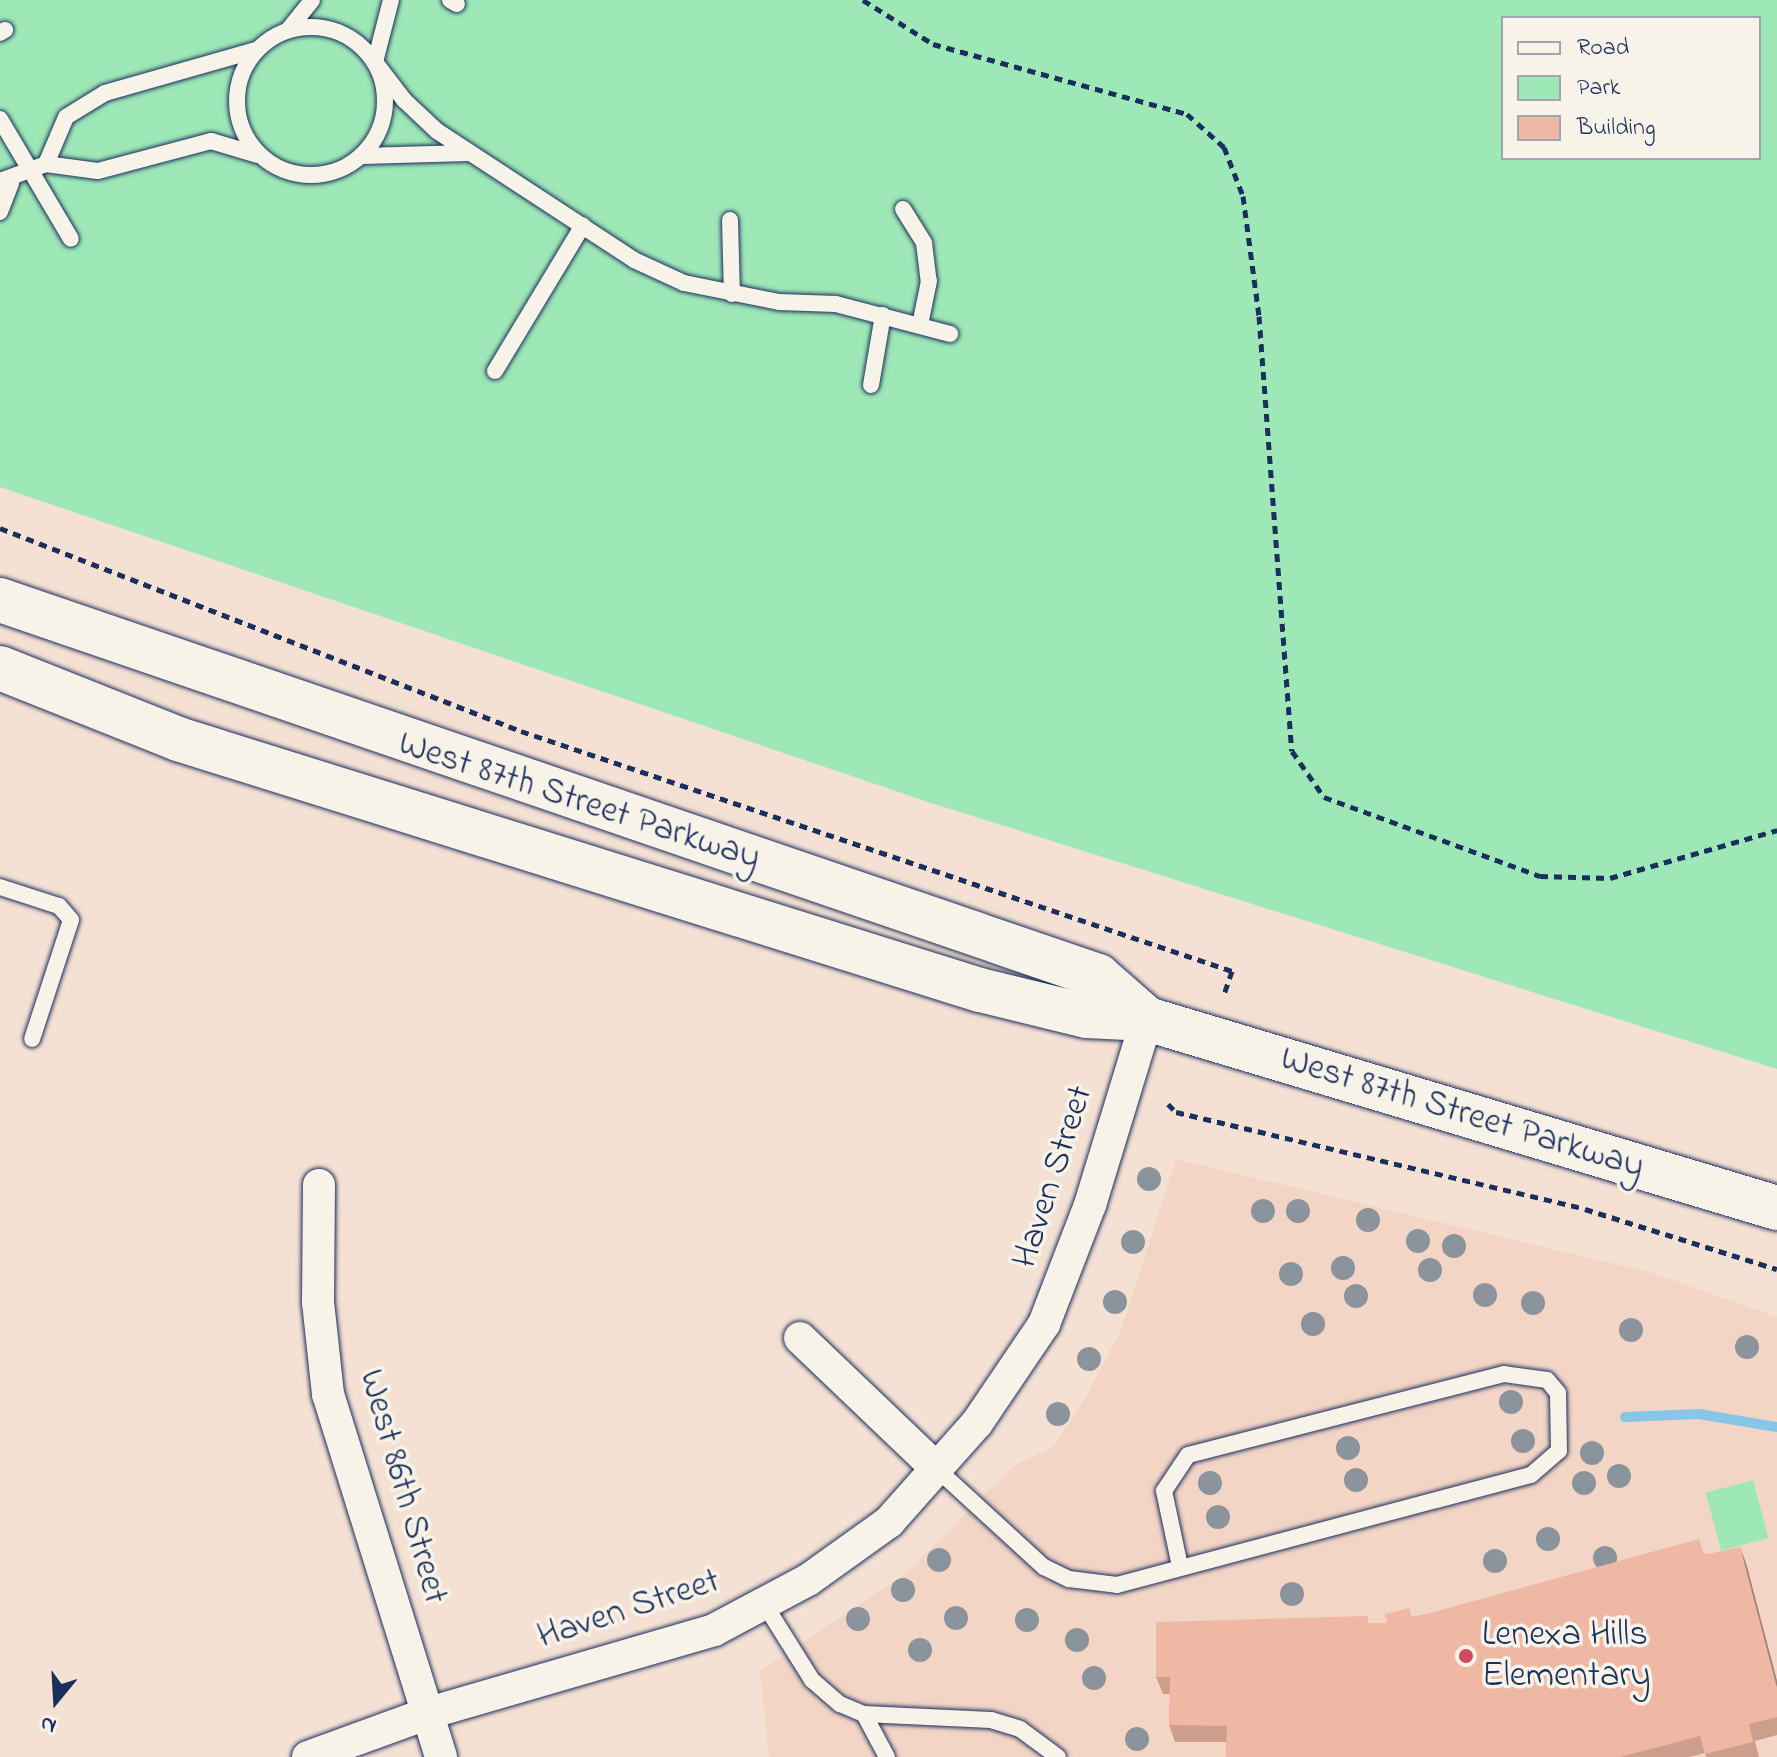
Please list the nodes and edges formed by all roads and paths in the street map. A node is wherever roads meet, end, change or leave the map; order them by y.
1 (312, 0) edge
2 (391, 0) edge
3 (863, 0) edge
4 (288, 30) junction
5 (258, 49) junction
6 (375, 62) junction
7 (0, 119) edge
8 (469, 153) junction
9 (259, 155) junction
10 (362, 156) junction
11 (46, 164) junction
12 (29, 173) junction
13 (6, 182) edge
14 (903, 209) dead end
15 (0, 212) edge
16 (730, 220) dead end
17 (583, 225) junction
18 (71, 239) dead end
19 (732, 294) junction
20 (883, 315) junction
21 (920, 325) junction
22 (950, 334) dead end
23 (495, 371) dead end
24 (871, 385) dead end
25 (0, 528) edge
26 (0, 600) edge
27 (0, 668) edge
28 (1777, 830) edge
29 (0, 887) edge
30 (1224, 994) dead end
31 (1147, 1019) junction
32 (32, 1039) dead end
33 (1168, 1104) dead end
34 (319, 1185) dead end
35 (1777, 1208) edge
36 (1777, 1269) edge
37 (800, 1338) dead end
38 (938, 1470) junction
39 (1180, 1566) junction
40 (765, 1605) junction
41 (429, 1713) junction
42 (864, 1714) junction
43 (308, 1757) edge
44 (441, 1757) edge
45 (887, 1757) edge
46 (1058, 1757) edge

1 - 4 lane
2 - 6 lane
3 - 28 path
4 - 5 lane
4 - 6 lane
5 - 9 lane
5 - 11 lane
6 - 8 lane
6 - 10 lane
7 - 12 lane
8 - 10 lane
8 - 17 lane
9 - 10 lane
9 - 11 lane
11 - 12 lane
12 - 13 lane
12 - 18 lane
13 - 15 lane
14 - 21 lane
16 - 19 lane
17 - 19 lane
17 - 23 lane
19 - 20 lane
20 - 21 lane
20 - 24 lane
21 - 22 lane
25 - 30 path
26 - 31 main road, West 87th Street Parkway
27 - 31 main road, West 87th Street Parkway
29 - 32 lane
31 - 35 main road, West 87th Street Parkway
31 - 38 street, Haven Street
33 - 36 path
34 - 41 street, West 86th Street
37 - 38 street
38 - 39 lane
38 - 40 street, Haven Street
39 - 39 lane
40 - 41 street, Haven Street
40 - 42 lane
41 - 43 street, Haven Street
41 - 44 street, West 86th Street
42 - 45 lane
42 - 46 lane

